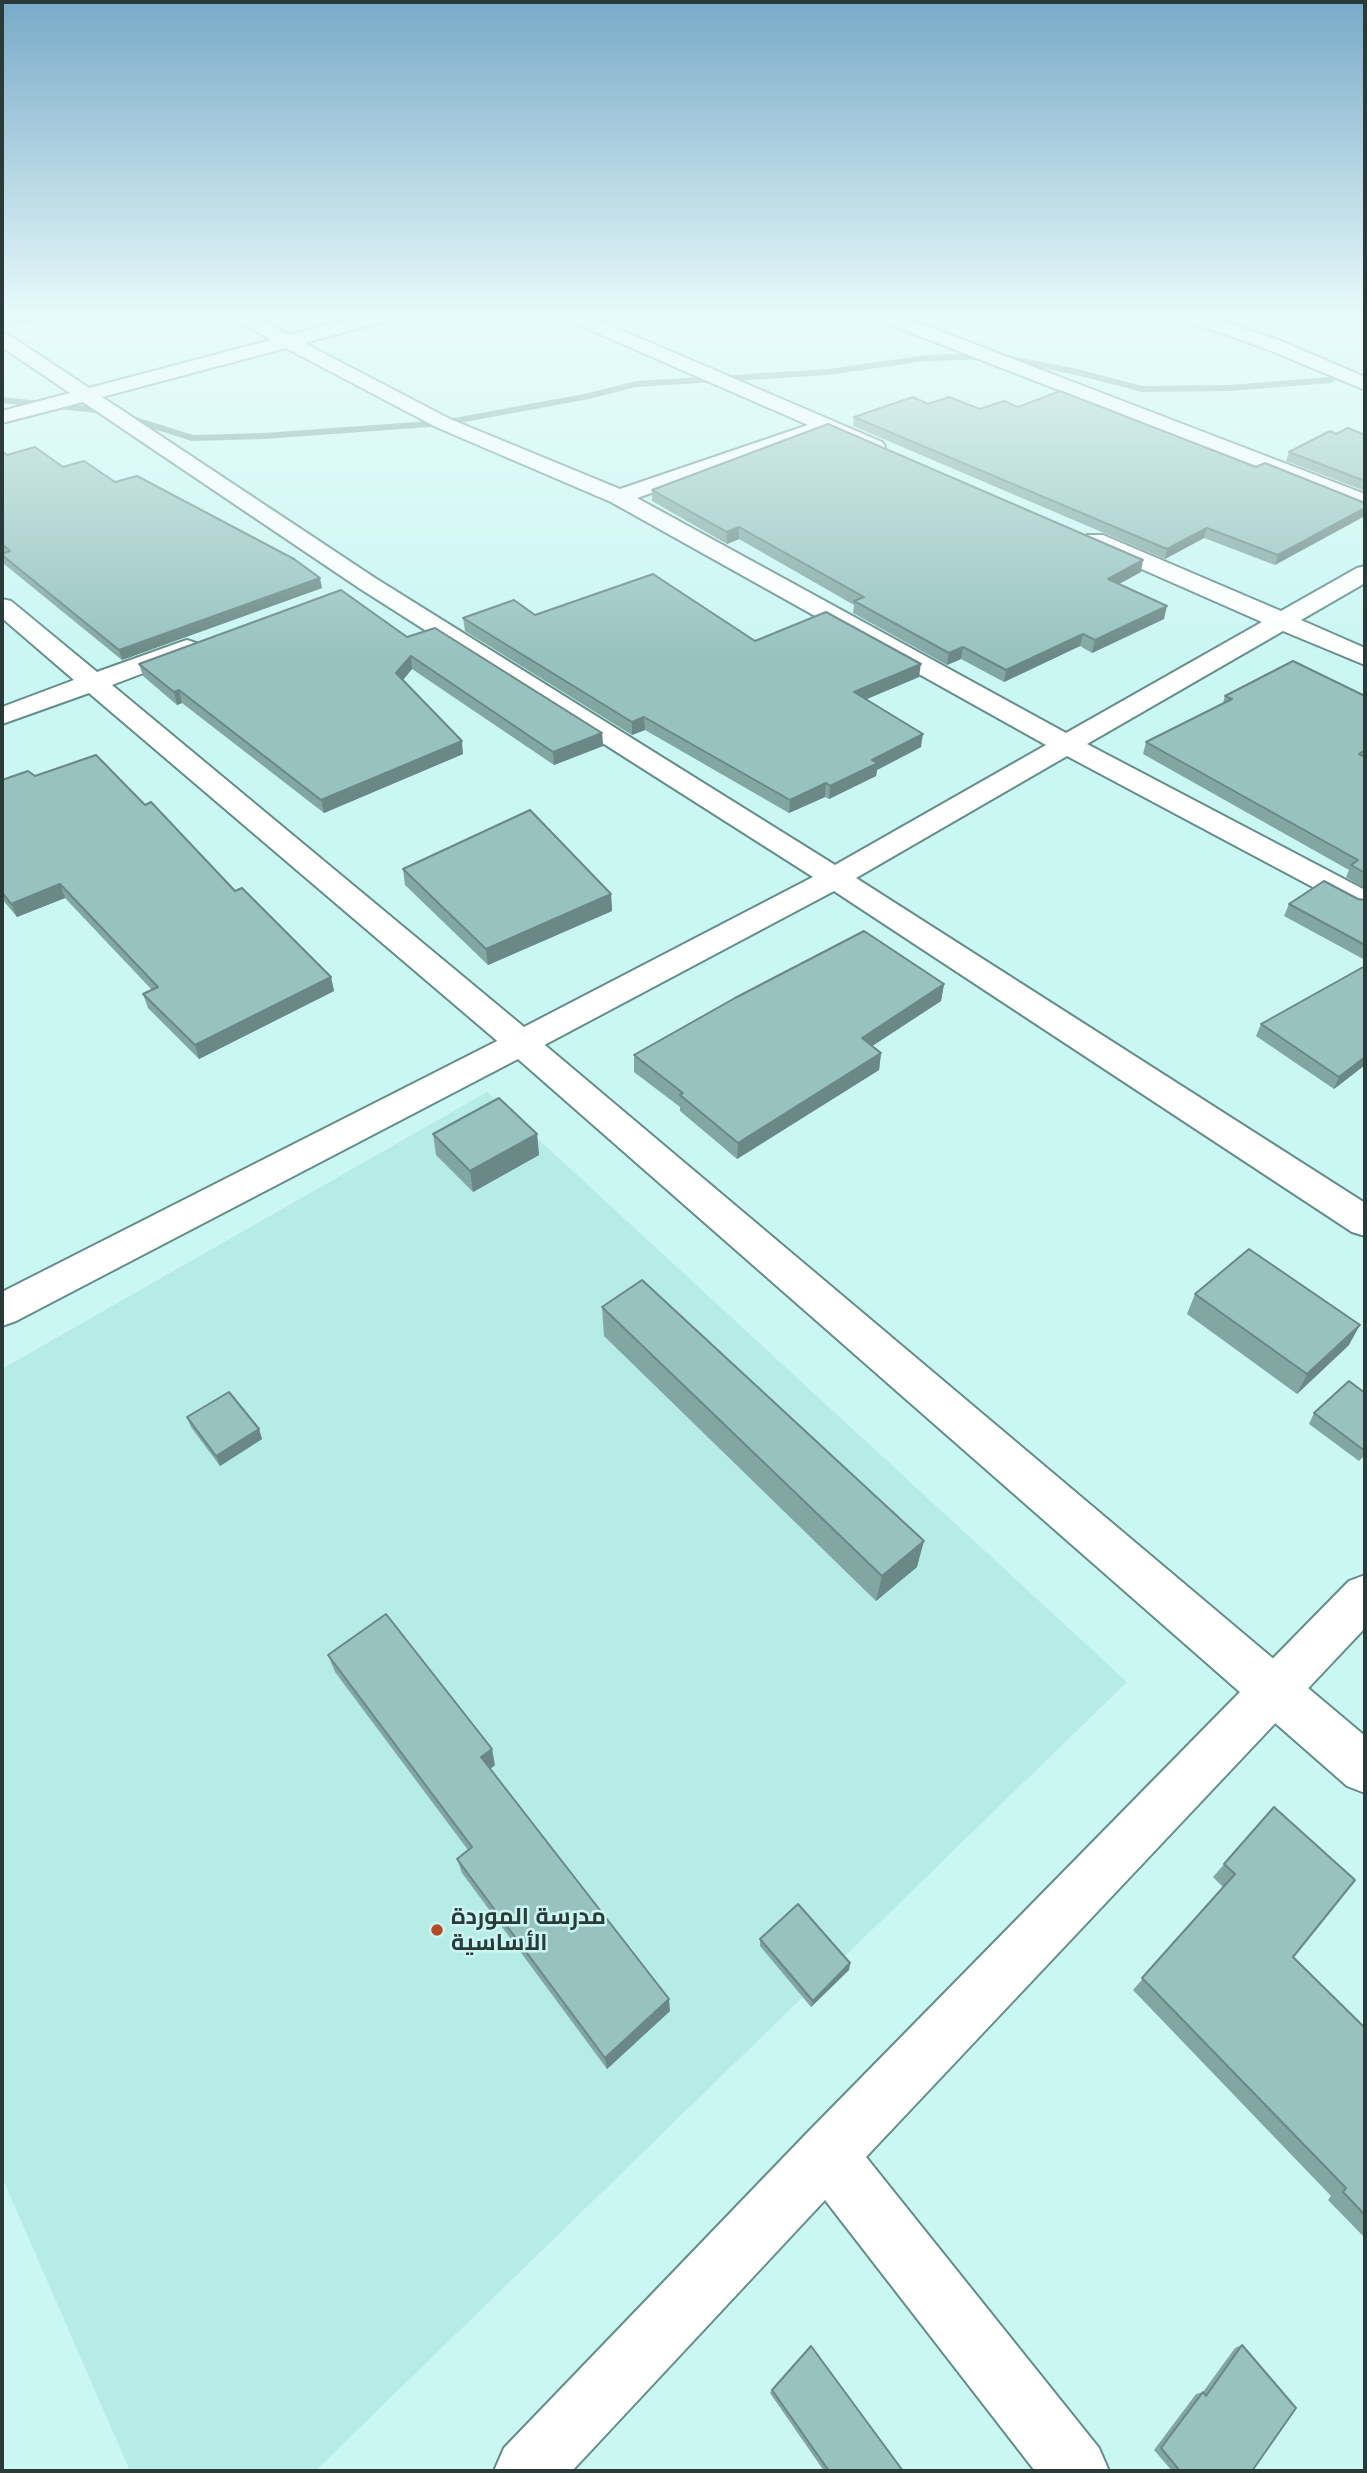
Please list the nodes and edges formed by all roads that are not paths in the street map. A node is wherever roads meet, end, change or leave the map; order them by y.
1 (131, 429) edge
2 (458, 429) edge
3 (814, 429) edge
4 (837, 429) edge
5 (1178, 429) edge
6 (890, 452) edge
7 (619, 497) junction
8 (1365, 502) edge
9 (1080, 534) edge
10 (1365, 573) edge
11 (2, 606) edge
12 (1282, 621) junction
13 (209, 639) edge
14 (1365, 657) edge
15 (91, 682) junction
16 (2, 716) edge
17 (1067, 745) junction
18 (835, 878) junction
19 (1365, 902) edge
20 (521, 1044) junction
21 (1365, 1222) edge
22 (2, 1310) edge
23 (1365, 1596) edge
24 (1273, 1690) junction
25 (1365, 1768) edge
26 (827, 2155) junction
27 (527, 2471) edge
28 (1076, 2471) edge

1 - 18 street
2 - 7 street
3 - 7 street
4 - 6 street
5 - 8 street
7 - 17 street
9 - 12 street
10 - 12 street
11 - 15 street
12 - 14 street
12 - 17 street
13 - 15 street
15 - 16 street
15 - 20 street
17 - 18 street
17 - 19 street
18 - 20 street
18 - 21 street
20 - 22 street
20 - 24 street
23 - 24 street
24 - 25 street
24 - 26 street
26 - 27 street
26 - 28 street

